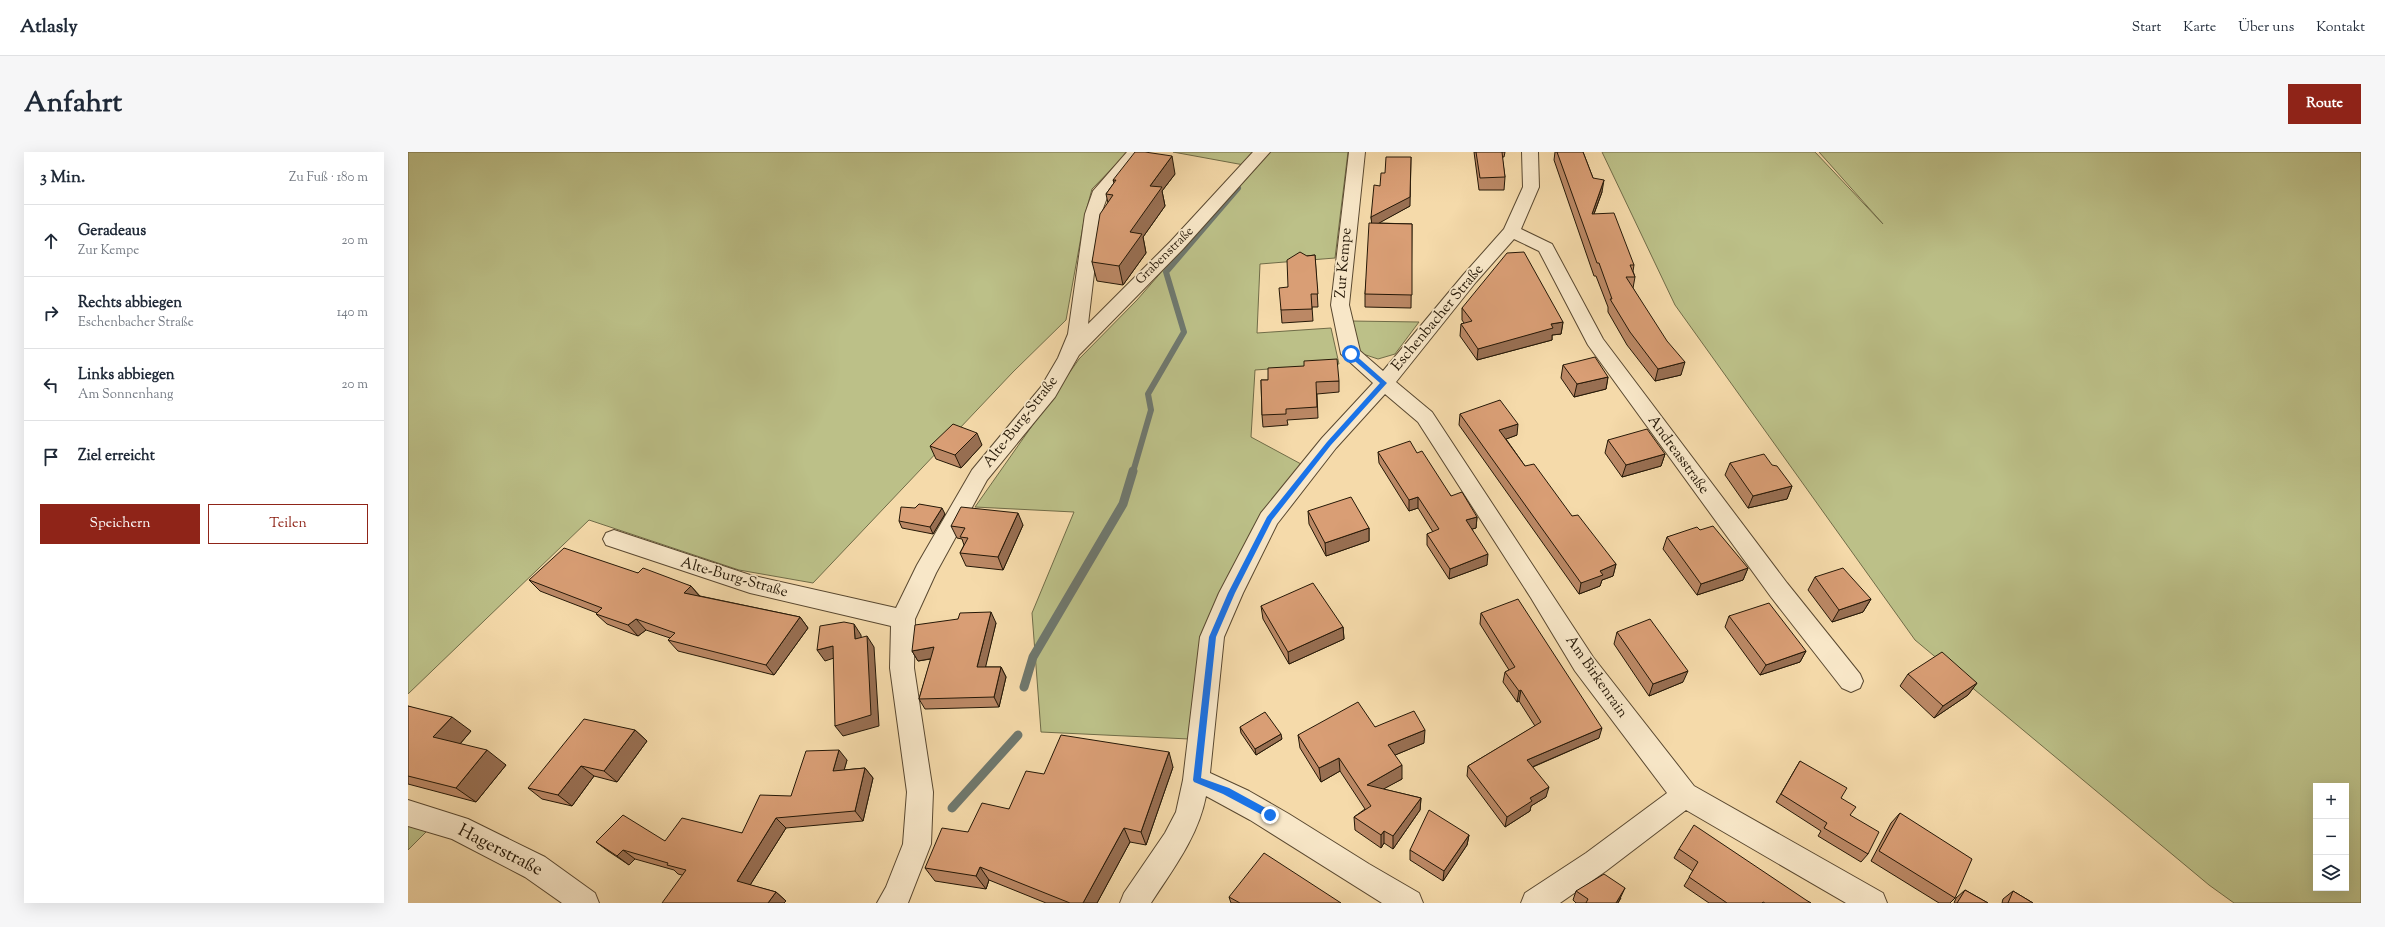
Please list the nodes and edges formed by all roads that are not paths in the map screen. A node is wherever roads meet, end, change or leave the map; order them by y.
1 (1135, 152) edge
2 (1262, 152) edge
3 (1357, 152) edge
4 (1530, 152) edge
5 (1512, 231) junction
6 (1068, 358) junction
7 (1384, 383) junction
8 (614, 540) dead end
9 (903, 619) junction
10 (1851, 681) dead end
11 (1196, 780) junction
12 (1685, 795) junction
13 (408, 813) edge
14 (900, 901) edge
15 (586, 903) edge
16 (1134, 903) edge
17 (1409, 903) edge
18 (1535, 903) edge
19 (1873, 903) edge

1 - 6 street, Alte-Burg-Straße
2 - 6 street, Grabenstraße
3 - 7 street, Zur Kempe
4 - 5 street, Eschenbacher Straße
5 - 7 street, Eschenbacher Straße
5 - 10 street, Andreasstraße
6 - 9 street, Alte-Burg-Straße
7 - 11 street, Eschenbacher Straße
7 - 12 street, Am Birkenrain
8 - 9 street, Alte-Burg-Straße
9 - 14 street, Alte-Burg-Straße
11 - 16 street, Eschenbacher Straße
11 - 17 street
12 - 18 street
12 - 19 street, Am Birkenrain
13 - 15 street, Hagerstraße

